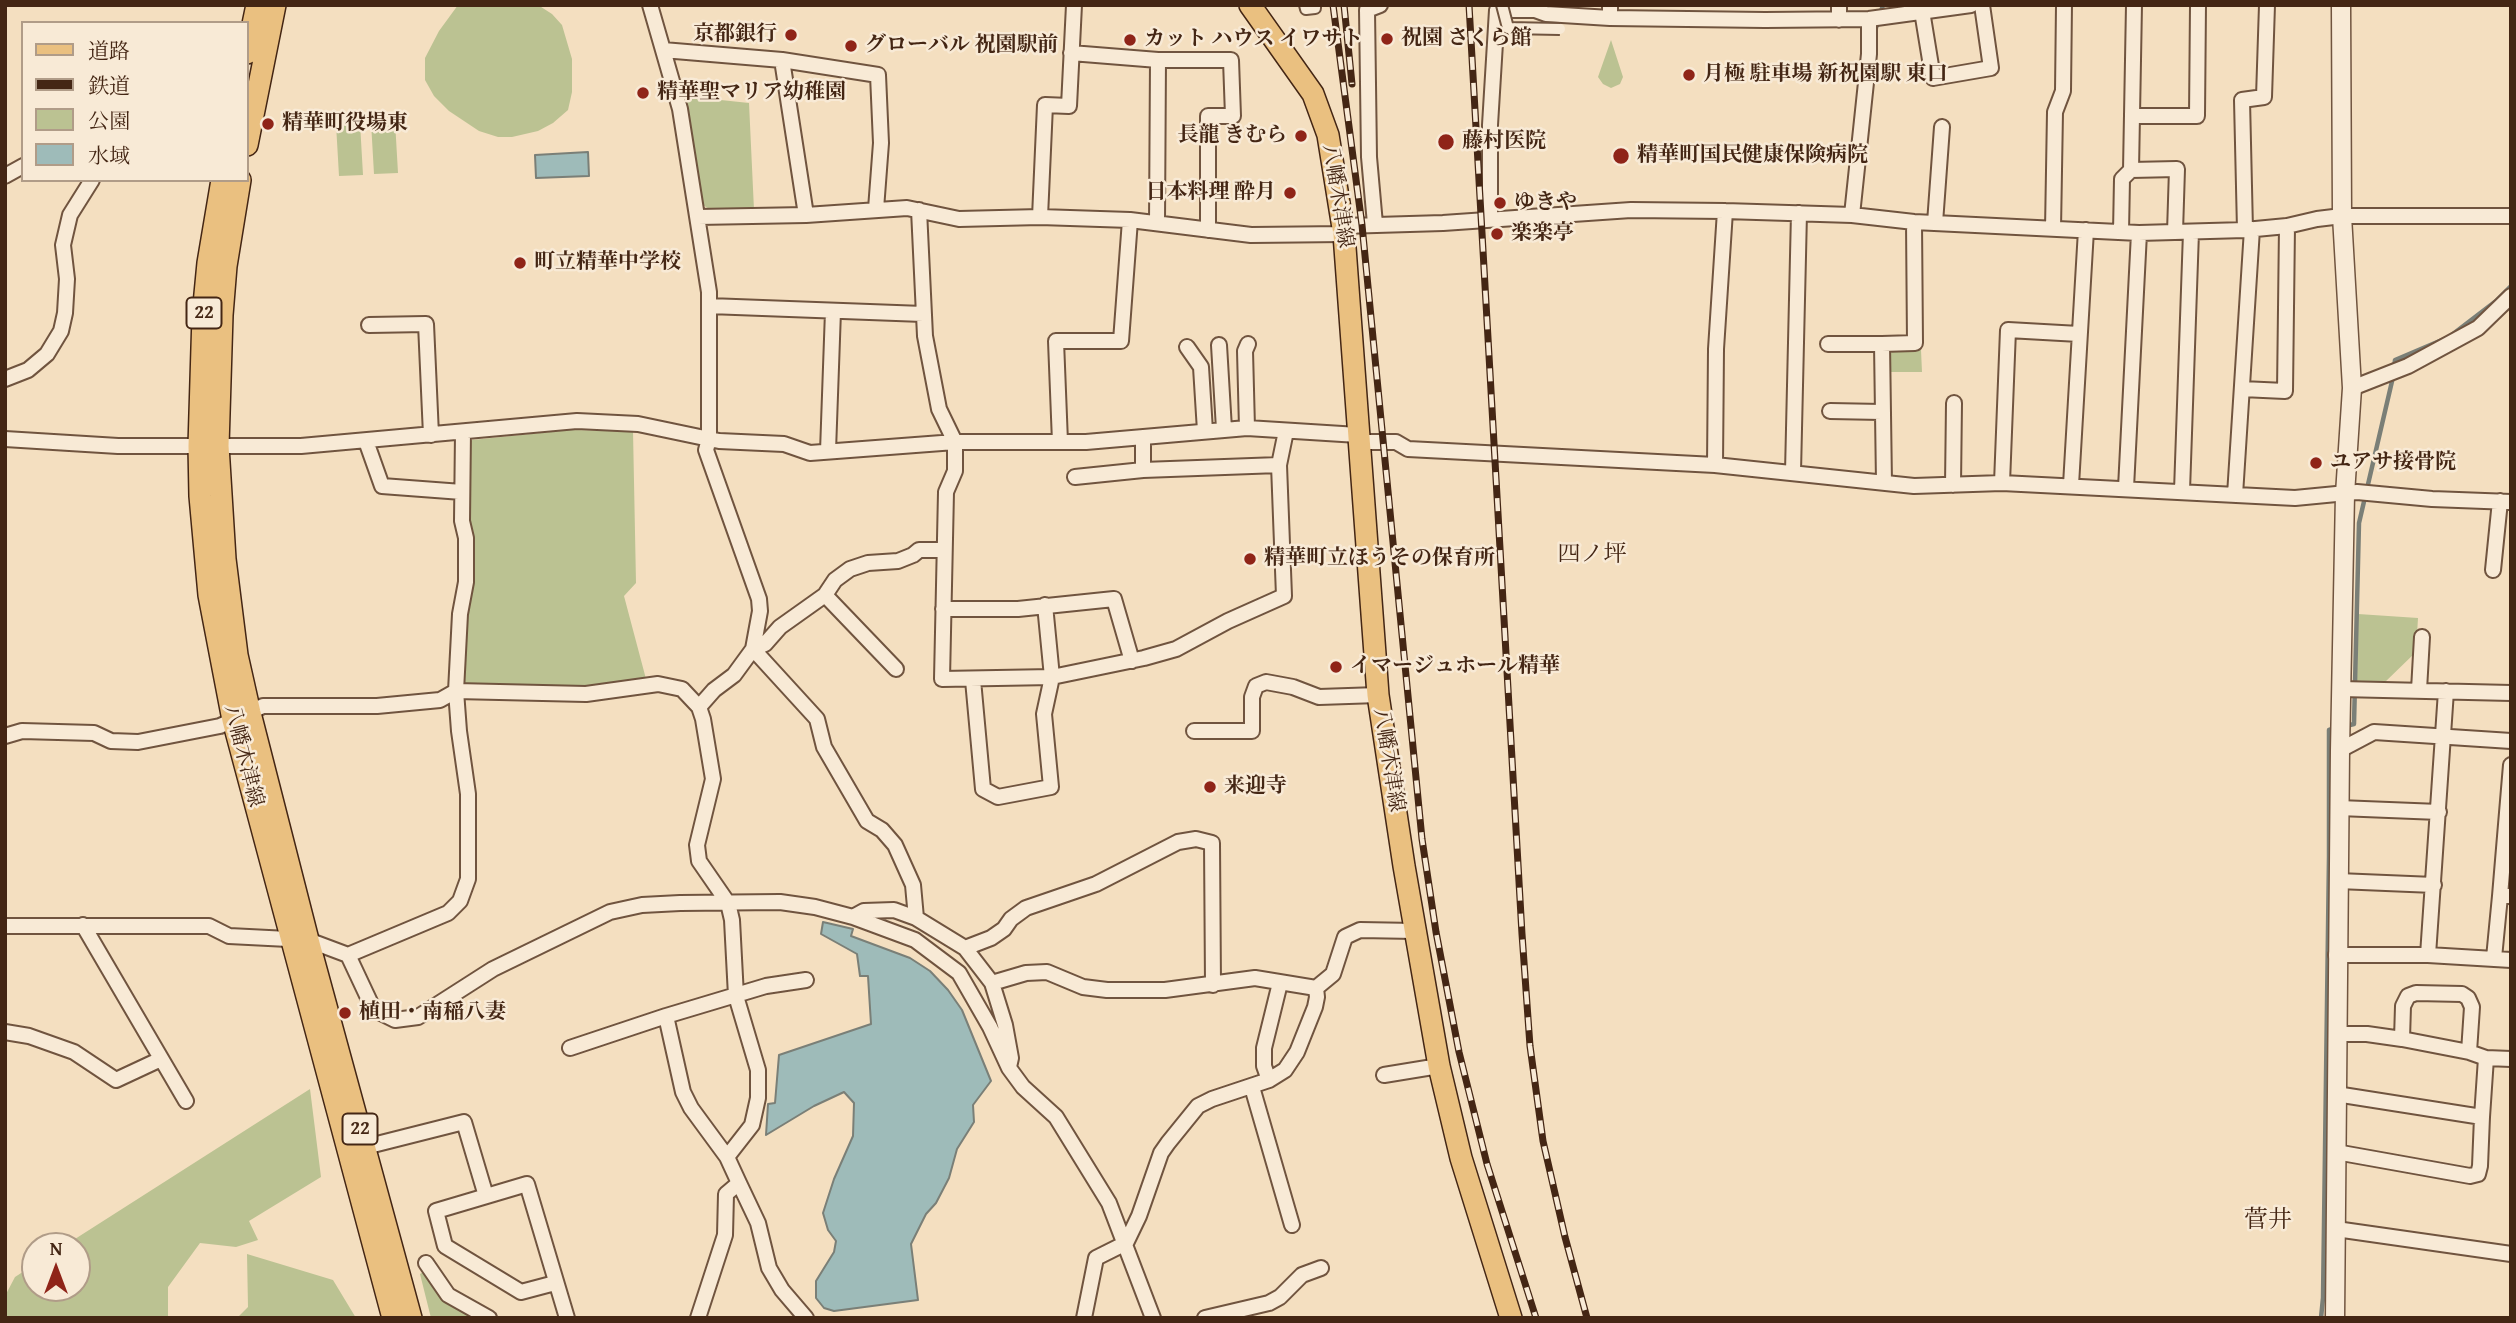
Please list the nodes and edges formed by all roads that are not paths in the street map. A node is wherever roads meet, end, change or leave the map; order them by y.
1 (257, 5) edge
2 (275, 5) edge
3 (650, 5) edge
4 (1074, 5) edge
5 (1250, 5) edge
6 (1306, 5) edge
7 (1315, 5) edge
8 (1380, 5) edge
9 (1502, 5) edge
10 (1971, 5) edge
11 (1982, 5) edge
12 (2064, 5) edge
13 (2134, 5) edge
14 (2198, 5) edge
15 (2267, 5) edge
16 (2341, 5) edge
17 (1533, 8) edge
18 (1922, 11) junction
19 (1610, 12) edge
20 (1686, 12) edge
21 (1765, 13) edge
22 (1839, 13) edge
23 (1869, 19) junction
24 (1560, 29) dead end
25 (248, 48) edge
26 (663, 50) junction
27 (1071, 53) junction
28 (782, 60) junction
29 (1158, 60) junction
30 (253, 86) edge
31 (2132, 116) junction
32 (1942, 127) dead end
33 (248, 135) edge
34 (21, 167) edge
35 (2131, 170) junction
36 (5, 176) edge
37 (92, 182) edge
38 (222, 182) edge
39 (240, 182) edge
40 (876, 209) junction
41 (919, 210) junction
42 (1725, 211) junction
43 (1799, 213) junction
44 (806, 215) junction
45 (1852, 215) junction
46 (2342, 216) junction
47 (2511, 216) edge
48 (698, 217) junction
49 (1040, 217) junction
50 (1490, 219) junction
51 (1130, 220) junction
52 (1914, 222) junction
53 (1157, 223) junction
54 (1935, 223) junction
55 (1375, 225) junction
56 (2287, 226) junction
57 (2053, 229) junction
58 (1208, 230) junction
59 (1344, 230) junction
60 (2086, 230) junction
61 (2249, 230) junction
62 (2121, 232) junction
63 (2175, 232) junction
64 (2191, 232) junction
65 (2138, 233) junction
66 (2511, 296) edge
67 (709, 306) junction
68 (832, 310) junction
69 (922, 314) junction
70 (369, 325) dead end
71 (2079, 334) junction
72 (1248, 344) dead end
73 (1828, 344) dead end
74 (1882, 344) junction
75 (1219, 345) dead end
76 (1187, 347) dead end
77 (5, 379) edge
78 (2352, 388) junction
79 (2242, 389) junction
80 (1954, 403) dead end
81 (1830, 411) dead end
82 (1882, 412) junction
83 (1247, 428) junction
84 (1224, 429) junction
85 (1205, 431) junction
86 (1286, 431) junction
87 (463, 432) junction
88 (431, 435) junction
89 (1143, 438) junction
90 (5, 439) edge
91 (709, 439) junction
92 (1358, 439) junction
93 (366, 441) junction
94 (955, 442) junction
95 (1060, 442) junction
96 (208, 446) junction
97 (828, 451) junction
98 (1279, 465) junction
99 (1715, 465) junction
100 (1143, 470) junction
101 (1793, 472) junction
102 (1075, 477) dead end
103 (1884, 483) junction
104 (2002, 483) junction
105 (1953, 485) junction
106 (2071, 485) junction
107 (2126, 488) junction
108 (2182, 491) junction
109 (462, 492) junction
110 (2345, 494) junction
111 (2235, 495) junction
112 (2505, 501) edge
113 (943, 550) junction
114 (2493, 570) dead end
115 (825, 595) junction
116 (1045, 605) junction
117 (943, 609) junction
118 (2422, 637) dead end
119 (753, 649) junction
120 (1132, 661) junction
121 (896, 669) dead end
122 (1052, 677) junction
123 (973, 680) junction
124 (2343, 689) junction
125 (2419, 690) junction
126 (456, 691) junction
127 (2446, 691) junction
128 (2511, 694) edge
129 (1378, 695) junction
130 (699, 707) junction
131 (241, 716) junction
132 (1194, 731) dead end
133 (5, 736) edge
134 (2444, 736) junction
135 (2511, 741) edge
136 (2340, 750) junction
137 (2511, 765) edge
138 (2339, 808) junction
139 (2439, 812) junction
140 (2509, 829) edge
141 (2338, 881) junction
142 (2434, 885) junction
143 (2505, 896) edge
144 (728, 904) junction
145 (853, 917) junction
146 (916, 918) junction
147 (83, 925) junction
148 (5, 926) edge
149 (1415, 931) junction
150 (299, 939) junction
151 (965, 948) junction
152 (2336, 954) junction
153 (348, 955) junction
154 (2428, 956) junction
155 (2494, 958) junction
156 (2511, 960) edge
157 (806, 980) dead end
158 (992, 983) junction
159 (1280, 983) junction
160 (1213, 985) junction
161 (1316, 988) junction
162 (736, 996) junction
163 (666, 1016) junction
164 (5, 1031) edge
165 (2336, 1034) junction
166 (2402, 1039) junction
167 (570, 1048) dead end
168 (2469, 1052) junction
169 (2486, 1058) junction
170 (161, 1059) junction
171 (2511, 1059) edge
172 (1439, 1066) junction
173 (1009, 1069) junction
174 (1384, 1075) dead end
175 (1269, 1080) junction
176 (1252, 1087) junction
177 (2336, 1094) junction
178 (187, 1101) dead end
179 (2482, 1117) junction
180 (365, 1147) junction
181 (2336, 1152) junction
182 (727, 1157) junction
183 (740, 1183) junction
184 (486, 1196) junction
185 (1292, 1225) dead end
186 (2336, 1229) junction
187 (1126, 1243) junction
188 (2511, 1254) edge
189 (426, 1263) dead end
190 (1321, 1268) dead end
191 (555, 1283) junction
192 (393, 1318) edge
193 (411, 1318) edge
194 (489, 1318) edge
195 (567, 1318) edge
196 (698, 1318) edge
197 (806, 1318) edge
198 (1084, 1318) edge
199 (1153, 1318) edge
200 (1205, 1318) edge
201 (1511, 1318) edge
202 (2335, 1318) edge

1 - 25 main road
2 - 30 main road
3 - 26 street
4 - 27 street
5 - 59 main road, 八幡木津線
6 - 7 street
8 - 55 street
9 - 24 street, bridge
10 - 18 street
11 - 18 street
12 - 57 street
13 - 31 street
14 - 31 street
15 - 61 street
16 - 46 street
17 - 19 street
17 - 50 street
18 - 23 street
19 - 20 street
20 - 21 street
21 - 22 street
22 - 23 street
23 - 45 street
26 - 28 street
26 - 48 street
27 - 29 street
27 - 49 street
28 - 40 street
28 - 44 street
29 - 53 street
29 - 58 street
30 - 33 main road
31 - 35 street
32 - 54 street
34 - 36 street
35 - 62 street
35 - 63 street
37 - 77 street
38 - 96 main road, 八幡木津線 / 22
39 - 96 main road, 八幡木津線 / 22
40 - 41 street
40 - 44 street
41 - 49 street
41 - 69 street
42 - 43 street
42 - 50 street
42 - 99 street
43 - 45 street
43 - 101 street
44 - 48 street
45 - 52 street
46 - 47 street
46 - 56 street
46 - 78 street
48 - 67 street
49 - 51 street
50 - 55 street
51 - 53 street
51 - 95 street
52 - 54 street
52 - 74 street
53 - 58 street
54 - 57 street
55 - 59 street
56 - 61 street
56 - 79 street
57 - 60 street
58 - 59 street
59 - 92 main road, 八幡木津線
60 - 62 street
60 - 71 street
61 - 64 street
61 - 79 street
62 - 65 street
63 - 64 street
63 - 65 street
64 - 108 street
65 - 107 street
66 - 78 street
67 - 68 street
67 - 91 street
68 - 69 street
68 - 97 street
69 - 94 street
70 - 88 street
71 - 104 street
71 - 106 street
72 - 83 street
73 - 74 street
74 - 82 street
75 - 84 street
76 - 85 street
78 - 110 street
79 - 111 street
80 - 105 street
81 - 82 street
82 - 103 street
83 - 84 street
83 - 86 street
84 - 85 street
85 - 89 street
86 - 92 street
86 - 98 street
87 - 88 street
87 - 91 street
87 - 109 street
88 - 93 street
89 - 95 street
89 - 100 street
90 - 96 street
91 - 97 street
91 - 119 street
92 - 99 street
92 - 129 main road, 八幡木津線
93 - 96 street
93 - 109 street
94 - 95 street
94 - 97 street
94 - 113 street
96 - 131 main road, 八幡木津線 / 22
98 - 100 street
98 - 120 street
99 - 101 street
100 - 102 street
101 - 103 street
103 - 105 street
104 - 105 street
104 - 106 street
106 - 107 street
107 - 108 street
108 - 111 street
109 - 126 street
110 - 111 street
110 - 112 street
110 - 124 street
112 - 114 street
113 - 115 street
113 - 117 street
115 - 119 street
115 - 121 street
116 - 117 street
116 - 120 street
116 - 122 street
117 - 123 street
118 - 125 street
119 - 130 street
119 - 146 street
120 - 122 street
122 - 123 street
122 - 123 street
124 - 125 street
124 - 136 street
125 - 127 street
126 - 130 street
126 - 131 street
126 - 153 street
127 - 128 street
127 - 134 street
129 - 132 street
129 - 149 main road, 八幡木津線
130 - 144 street
131 - 133 street
131 - 150 main road, 八幡木津線 / 22
134 - 135 street
134 - 136 street
134 - 139 street
136 - 138 street
137 - 140 street
138 - 139 street
138 - 141 street
139 - 142 street
140 - 143 street
141 - 142 street
141 - 152 street
142 - 154 street
143 - 155 street
144 - 145 street
144 - 153 street
144 - 162 street
145 - 146 street
145 - 173 street
146 - 151 street
147 - 148 street
147 - 150 street
147 - 170 street
149 - 161 street
149 - 172 main road, 八幡木津線
150 - 153 street
150 - 180 main road, 八幡木津線 / 22
150 - 192 main road, 八幡木津線 / 22
151 - 158 street
151 - 160 street
152 - 154 street
152 - 165 street
154 - 155 street
155 - 156 street
157 - 162 street
158 - 160 street
158 - 173 street
159 - 160 street
159 - 161 street
159 - 175 street
161 - 175 street
162 - 163 street
162 - 182 street
163 - 167 street
163 - 182 street
164 - 170 street
165 - 166 street
165 - 177 street
166 - 168 street
166 - 168 street
168 - 169 street
169 - 171 street
169 - 179 street
170 - 178 street
172 - 174 street
172 - 201 main road, 八幡木津線
173 - 187 street
175 - 176 street
176 - 185 street
176 - 187 street
177 - 179 street
177 - 181 street
179 - 181 street
180 - 184 street
180 - 193 main road, 八幡木津線 / 22
181 - 186 street
182 - 183 street
183 - 196 street
183 - 197 street
184 - 191 street
184 - 191 street
186 - 188 street
186 - 202 street
187 - 198 street
187 - 199 street
189 - 194 street
190 - 200 street
191 - 195 street

